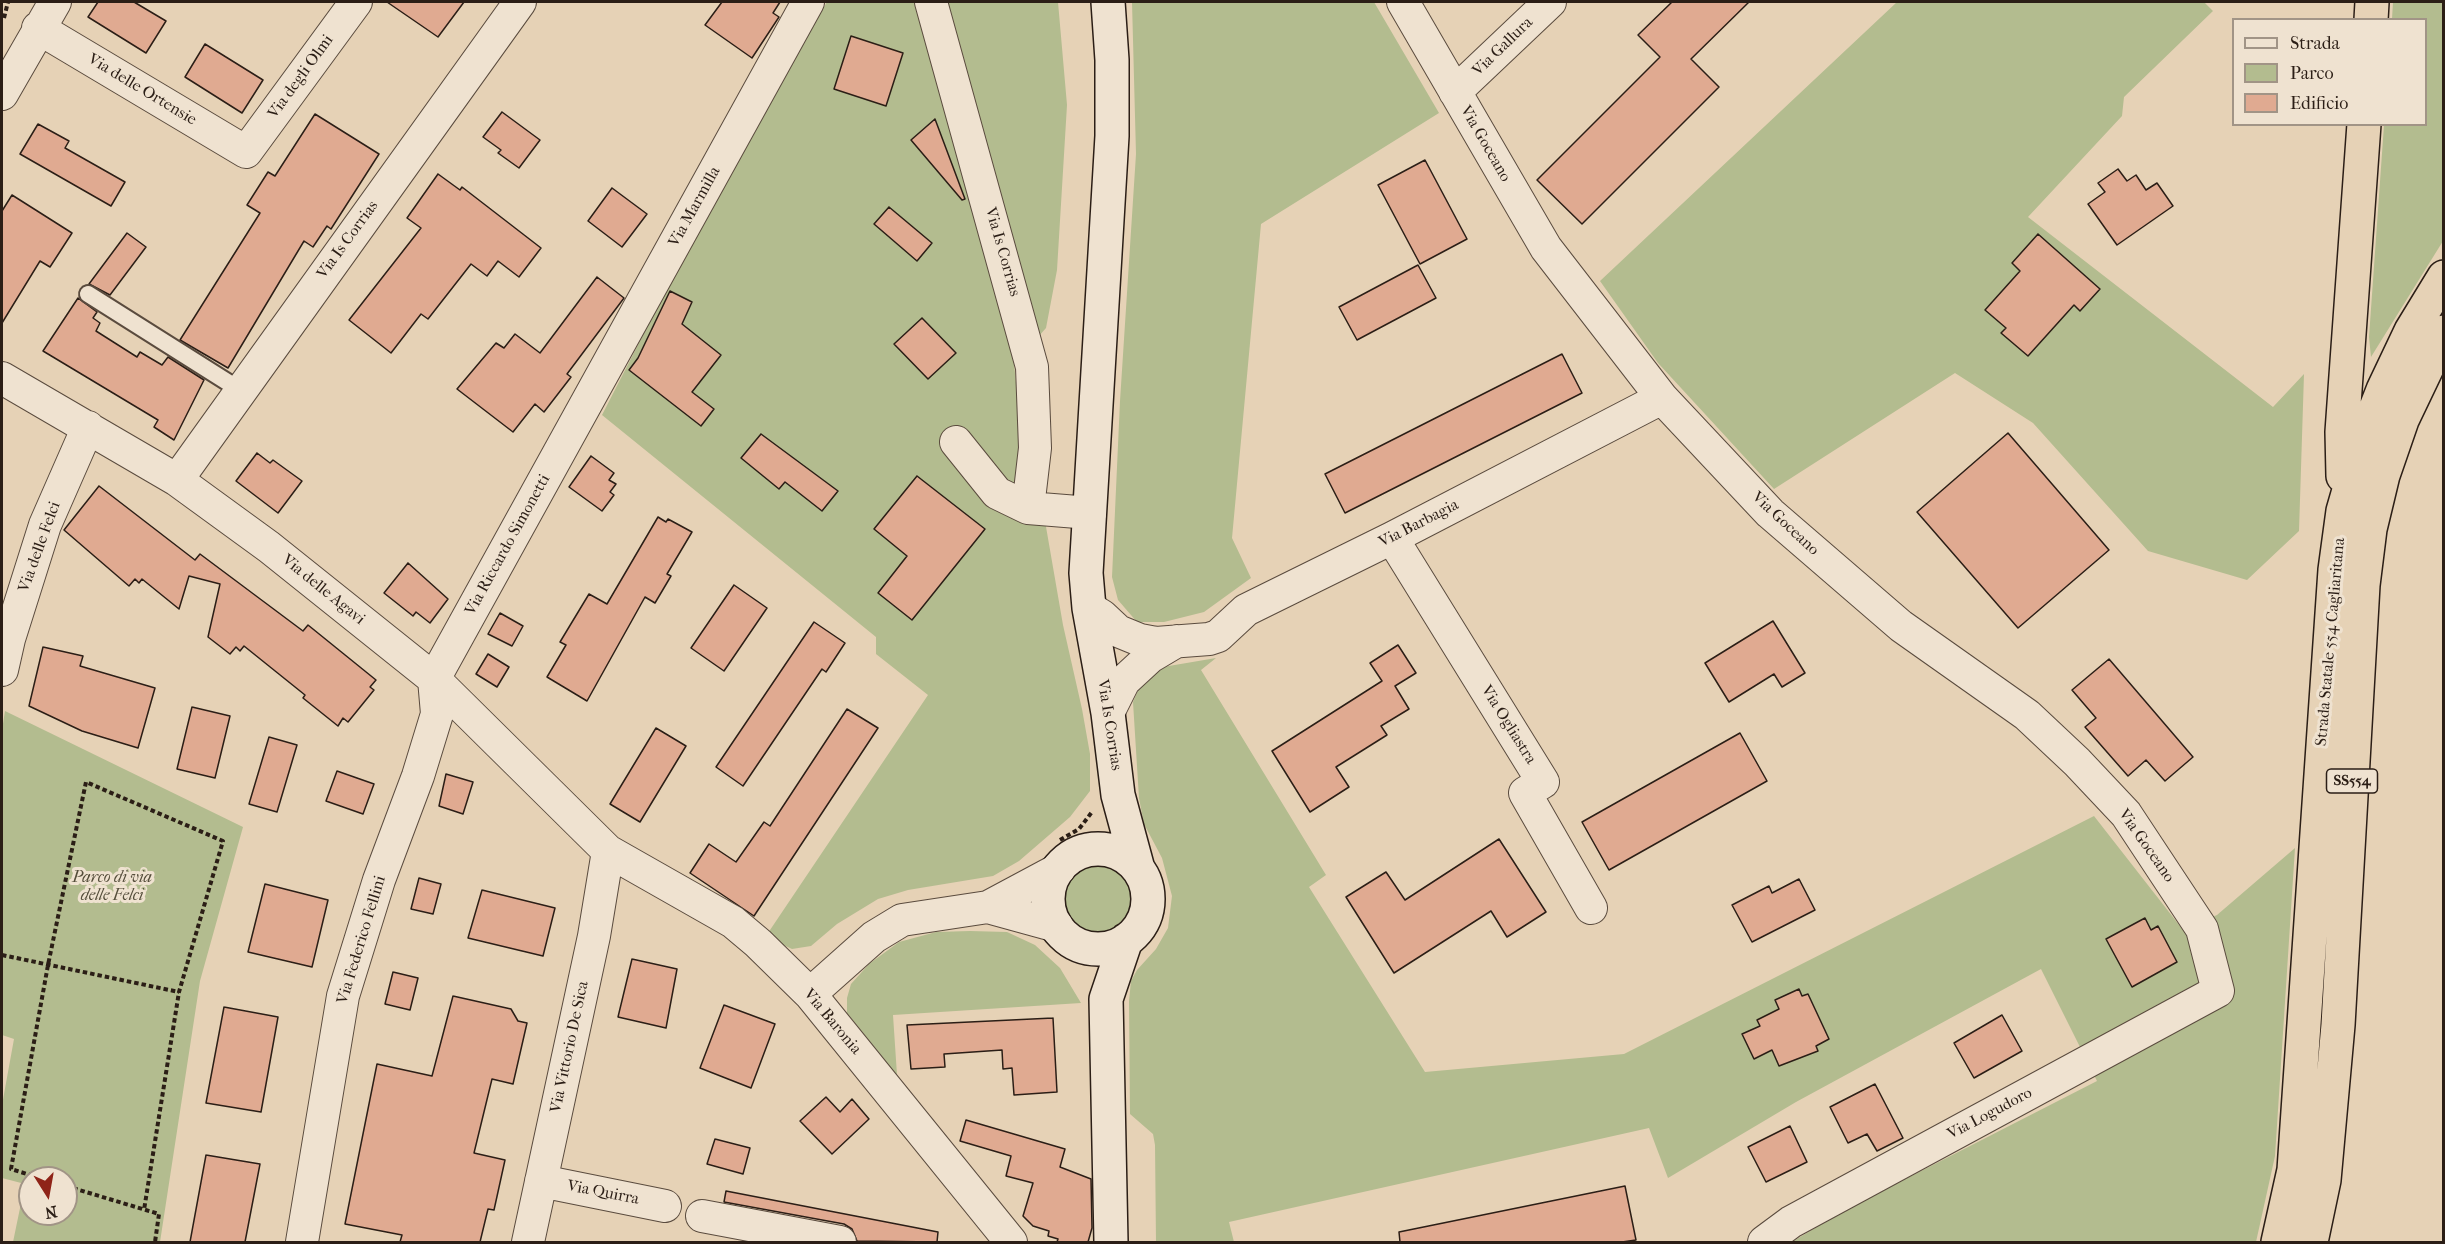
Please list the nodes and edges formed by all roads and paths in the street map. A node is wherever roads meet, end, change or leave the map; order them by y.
1 (8, 2) edge
2 (55, 2) edge
3 (356, 2) edge
4 (520, 2) edge
5 (808, 2) edge
6 (931, 2) edge
7 (1108, 2) edge
8 (1403, 2) edge
9 (1550, 2) edge
10 (2372, 2) edge
11 (4, 18) dead end
12 (2371, 18) edge
13 (38, 28) junction
14 (1455, 92) junction
15 (2, 94) edge
16 (2364, 126) edge
17 (246, 152) joint
18 (2444, 277) edge
19 (88, 294) dead end
20 (2444, 332) edge
21 (2, 378) edge
22 (240, 390) junction
23 (1662, 398) junction
24 (582, 412) joint
25 (88, 427) junction
26 (957, 441) dead end
27 (177, 480) junction
28 (1028, 508) junction
29 (2343, 511) junction
30 (1090, 513) junction
31 (1392, 538) junction
32 (1089, 608) junction
33 (1177, 641) junction
34 (2, 670) edge
35 (434, 679) junction
36 (1108, 713) junction
37 (1107, 799) junction
38 (608, 851) junction
39 (1066, 855) junction
40 (1138, 869) junction
41 (987, 907) junction
42 (1591, 908) dead end
43 (1064, 934) junction
44 (1126, 940) junction
45 (2, 955) edge
46 (48, 965) junction
47 (2218, 991) joint
48 (179, 993) junction
49 (810, 994) junction
50 (1106, 999) junction
51 (18, 1171) edge
52 (541, 1181) junction
53 (78, 1190) edge
54 (665, 1206) dead end
55 (144, 1210) junction
56 (702, 1216) dead end
57 (155, 1242) edge
58 (302, 1242) edge
59 (528, 1242) edge
60 (840, 1242) edge
61 (1011, 1242) edge
62 (1111, 1242) edge
63 (1764, 1242) edge
64 (2278, 1242) edge
65 (2311, 1242) edge

1 - 11 path
2 - 13 street
3 - 17 street, Via degli Olmi
4 - 22 street, Via Is Corrias
5 - 24 street, Via Marmilla
6 - 28 street, Via Is Corrias
7 - 30 street, Via Is Corrias
8 - 14 street, Via Goceano
9 - 14 street, Via Gallura
10 - 12 highway
13 - 15 street
13 - 17 street, Via delle Ortensie
14 - 23 street, Via Goceano
16 - 29 highway
18 - 29 highway, Strada Statale 554 Cagliaritana / SS554
19 - 22 lane
20 - 65 highway, Strada Statale 554 Cagliaritana / SS554
21 - 25 street, Via delle Agavi
22 - 27 street, Via Is Corrias
23 - 31 street, Via Barbagia
23 - 47 street, Via Goceano
24 - 35 street, Via Riccardo Simonetti
25 - 27 street, Via delle Agavi
25 - 34 street, Via delle Felci
26 - 28 street
27 - 35 street, Via delle Agavi
28 - 30 street
29 - 64 highway, Strada Statale 554 Cagliaritana / SS554
30 - 32 street, Via Is Corrias
31 - 33 street, Via Barbagia
31 - 42 street, Via Ogliastra
32 - 33 street, Via Barbagia
32 - 36 street, Via Is Corrias
33 - 36 street
35 - 38 street, Via delle Agavi
35 - 58 street, Via Federico Fellini
36 - 37 street, Via Is Corrias
37 - 39 street, Via Is Corrias
37 - 39 path
37 - 40 street, Via Is Corrias
38 - 49 street, Via Baronia
38 - 52 street, Via Vittorio De Sica
39 - 40 street
39 - 41 street
39 - 43 street
40 - 44 street
41 - 43 street
41 - 49 street
43 - 44 street
43 - 50 street
44 - 50 street
45 - 46 path
46 - 48 path
46 - 48 path
46 - 51 path
47 - 63 street, Via Logudoro
48 - 55 path
49 - 61 street, Via Baronia
50 - 62 street
52 - 54 street, Via Quirra
52 - 59 street, Via Vittorio De Sica
53 - 55 path
55 - 57 path
56 - 60 street

